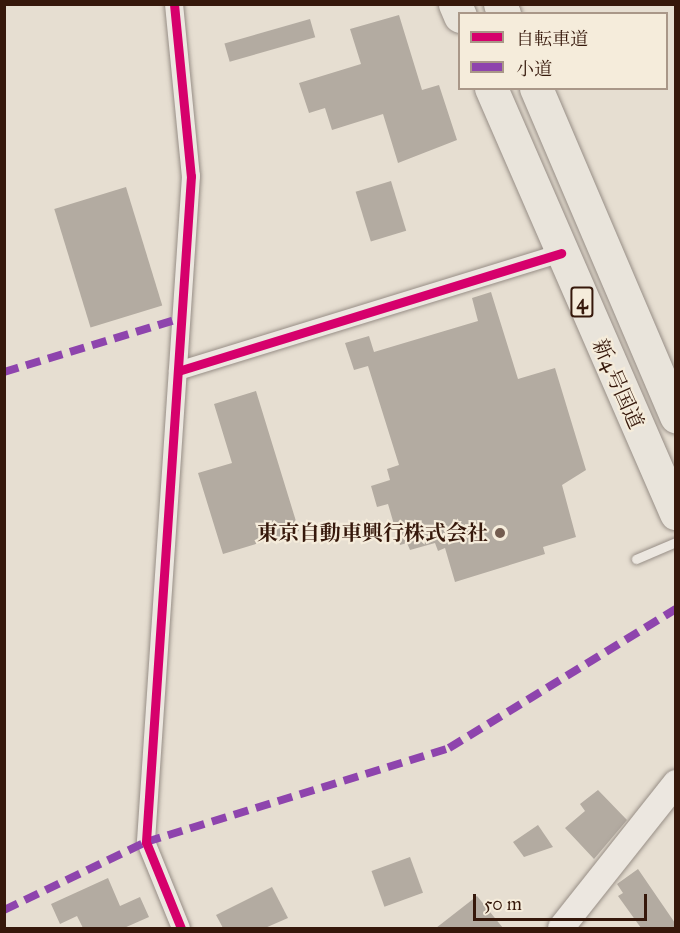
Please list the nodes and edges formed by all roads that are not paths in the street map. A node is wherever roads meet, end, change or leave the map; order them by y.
1 (174, 4) edge
2 (492, 90) edge
3 (537, 90) edge
4 (561, 253) junction
5 (178, 371) junction
6 (675, 416) edge
7 (675, 514) edge
8 (675, 542) edge
9 (636, 559) dead end
10 (675, 783) edge
11 (181, 928) edge
12 (561, 928) edge

1 - 5 street
2 - 4 highway, 新4号国道 / 4
3 - 6 highway, 新4号国道 / 4
4 - 5 street
4 - 7 highway, 新4号国道 / 4
5 - 11 street
8 - 9 lane
10 - 12 street

